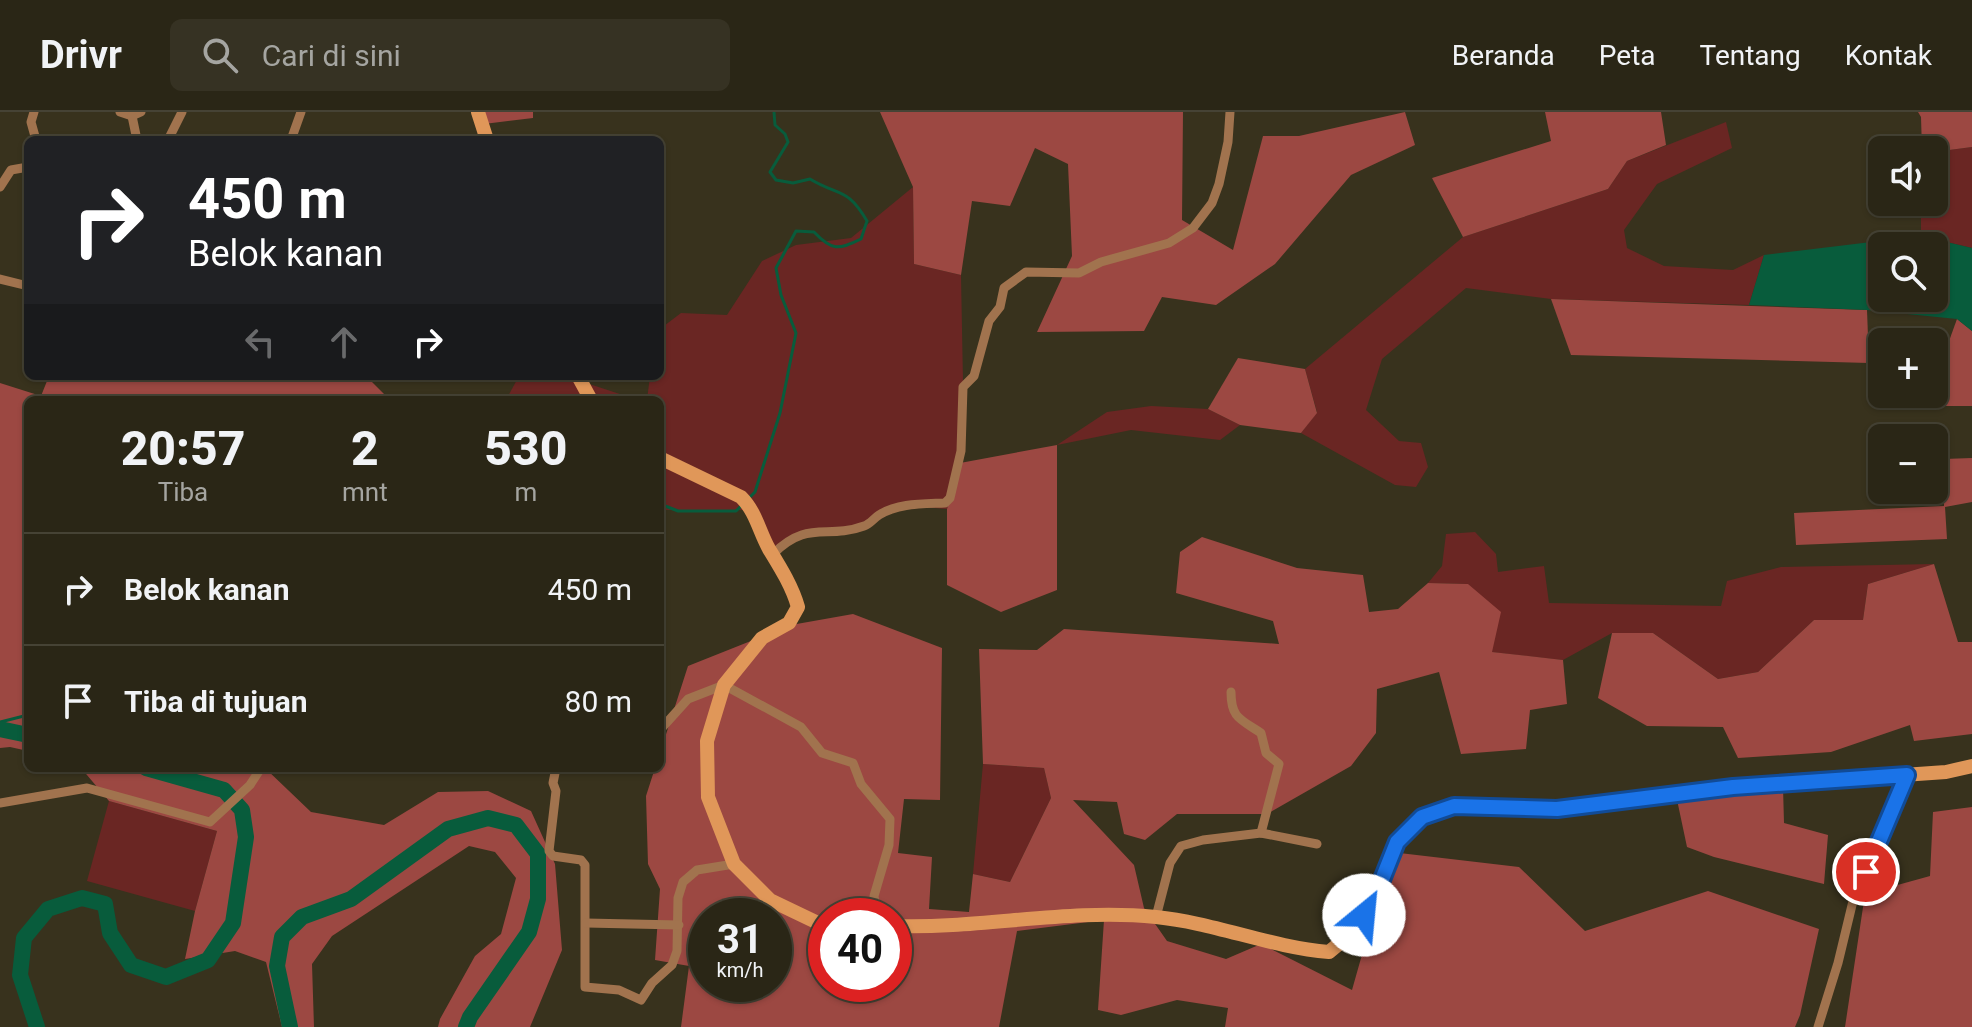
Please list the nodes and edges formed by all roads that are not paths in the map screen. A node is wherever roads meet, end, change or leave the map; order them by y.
1 (34, 112) edge
2 (120, 112) edge
3 (182, 112) edge
4 (301, 112) edge
5 (478, 112) edge
6 (1230, 112) edge
7 (136, 114) edge
8 (34, 136) edge
9 (137, 136) edge
10 (170, 136) edge
11 (292, 136) edge
12 (486, 136) edge
13 (24, 172) edge
14 (0, 187) edge
15 (0, 279) edge
16 (24, 285) edge
17 (664, 460) edge
18 (773, 554) junction
19 (724, 685) junction
20 (1231, 692) dead end
21 (664, 726) edge
22 (1972, 766) edge
23 (258, 772) edge
24 (555, 772) edge
25 (1907, 775) junction
26 (0, 803) edge
27 (1261, 833) junction
28 (1317, 844) dead end
29 (734, 864) junction
30 (874, 898) edge
31 (1156, 917) junction
32 (808, 918) edge
33 (586, 923) junction
34 (679, 925) junction
35 (912, 927) edge
36 (1818, 1027) edge

1 - 8 street
2 - 7 street
3 - 10 street
4 - 11 street
5 - 12 street
6 - 18 street
7 - 9 street
13 - 14 street
15 - 16 street
17 - 18 street
18 - 19 street
19 - 21 street
19 - 29 street
19 - 30 street
20 - 27 street
22 - 25 street
23 - 26 street
24 - 33 street
25 - 31 street
25 - 36 street
27 - 28 street
27 - 31 street
29 - 32 street
29 - 34 street
31 - 35 street
33 - 34 street
33 - 34 street

